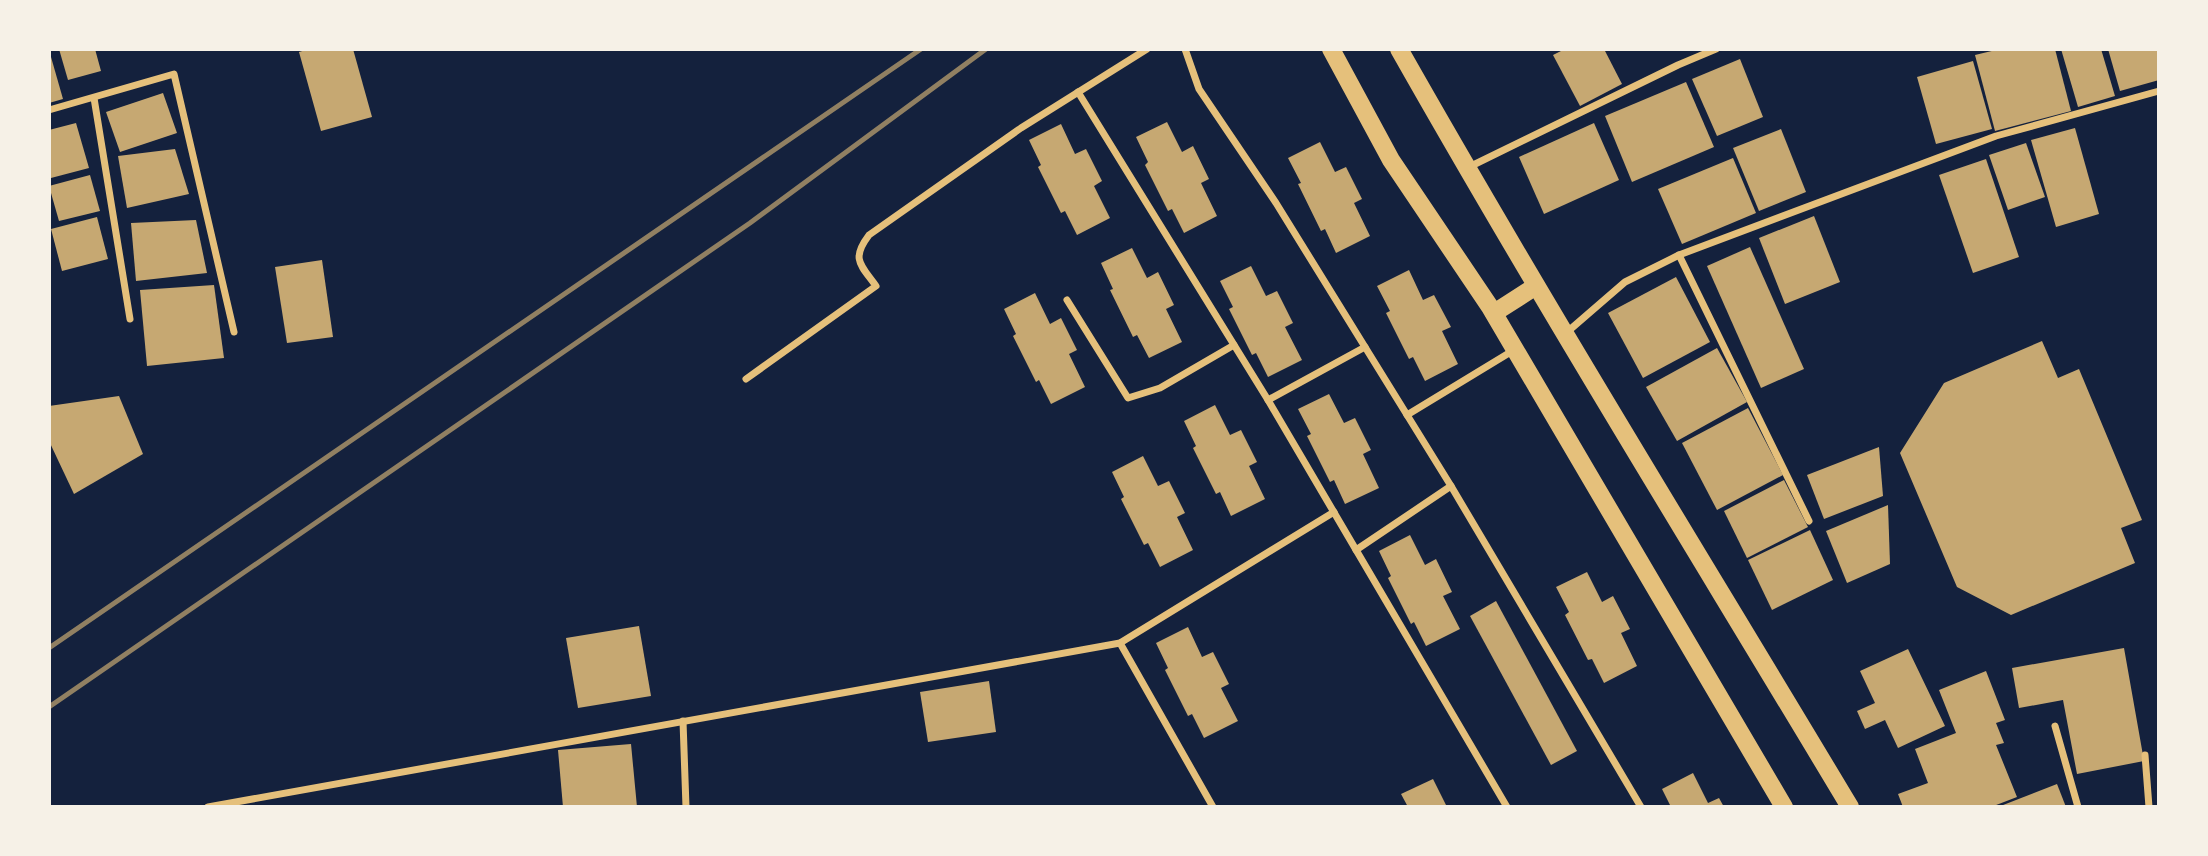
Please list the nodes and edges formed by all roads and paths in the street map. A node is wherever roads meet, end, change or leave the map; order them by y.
1 (1147, 49) edge
2 (1185, 49) edge
3 (1331, 49) edge
4 (1399, 49) edge
5 (1716, 49) edge
6 (2159, 91) edge
7 (1078, 92) junction
8 (93, 98) junction
9 (49, 110) edge
10 (1467, 169) junction
11 (1679, 255) junction
12 (1536, 286) junction
13 (1068, 300) dead end
14 (1494, 313) junction
15 (131, 319) dead end
16 (234, 332) dead end
17 (1566, 333) junction
18 (1234, 345) junction
19 (1365, 347) junction
20 (1515, 349) junction
21 (746, 380) dead end
22 (1268, 400) junction
23 (1407, 415) junction
24 (1451, 486) junction
25 (1334, 512) junction
26 (1809, 521) dead end
27 (1356, 550) junction
28 (1121, 643) junction
29 (683, 721) junction
30 (2055, 726) dead end
31 (2145, 755) dead end
32 (208, 807) edge
33 (686, 807) edge
34 (1213, 807) edge
35 (1507, 807) edge
36 (1641, 807) edge
37 (1783, 807) edge
38 (1850, 807) edge
39 (2078, 807) edge
40 (2149, 807) edge

1 - 7 street
2 - 19 street
3 - 14 main road
4 - 10 main road
5 - 10 street
6 - 11 street
7 - 18 street
7 - 21 street
8 - 9 street
8 - 15 street
8 - 16 street
10 - 12 main road
11 - 17 street
11 - 26 street
12 - 14 main road
12 - 17 main road
13 - 18 street
14 - 20 main road
17 - 38 main road
18 - 22 street
19 - 22 street
19 - 23 street
20 - 23 street
20 - 37 main road
22 - 25 street
23 - 24 street
24 - 27 street
24 - 36 street
25 - 27 street
25 - 28 street
27 - 35 street
28 - 29 street
28 - 34 street
29 - 32 street
29 - 33 street
30 - 39 street
31 - 40 street

